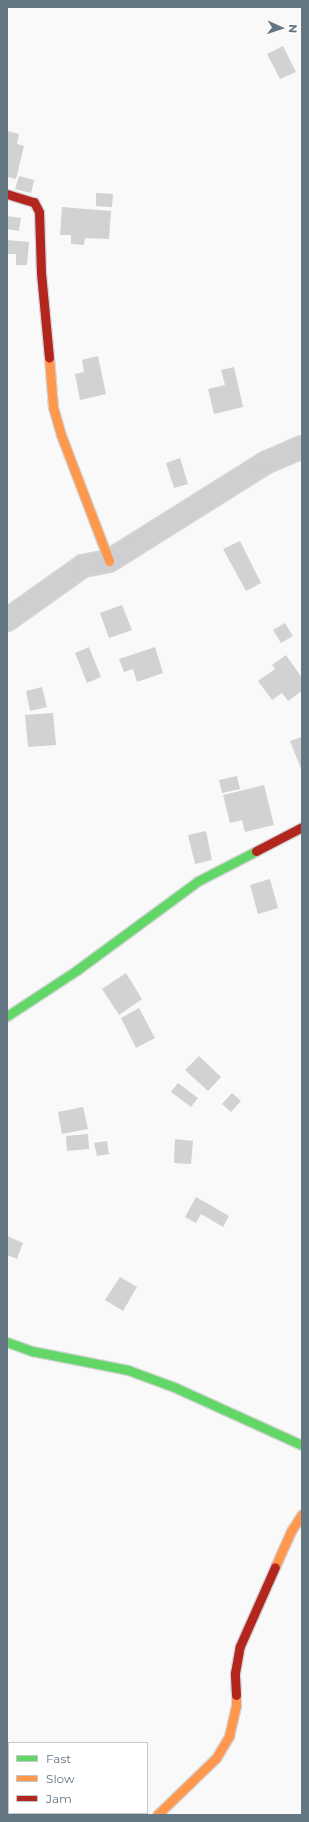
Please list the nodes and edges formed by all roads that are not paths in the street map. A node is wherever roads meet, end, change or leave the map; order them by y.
1 (7, 194) edge
2 (302, 447) edge
3 (109, 561) junction
4 (7, 620) edge
5 (302, 826) edge
6 (7, 1016) edge
7 (7, 1342) edge
8 (302, 1445) edge
9 (302, 1514) edge
10 (157, 1815) edge

1 - 3 street
2 - 3 street
3 - 4 street
5 - 6 street
7 - 8 street
9 - 10 street

